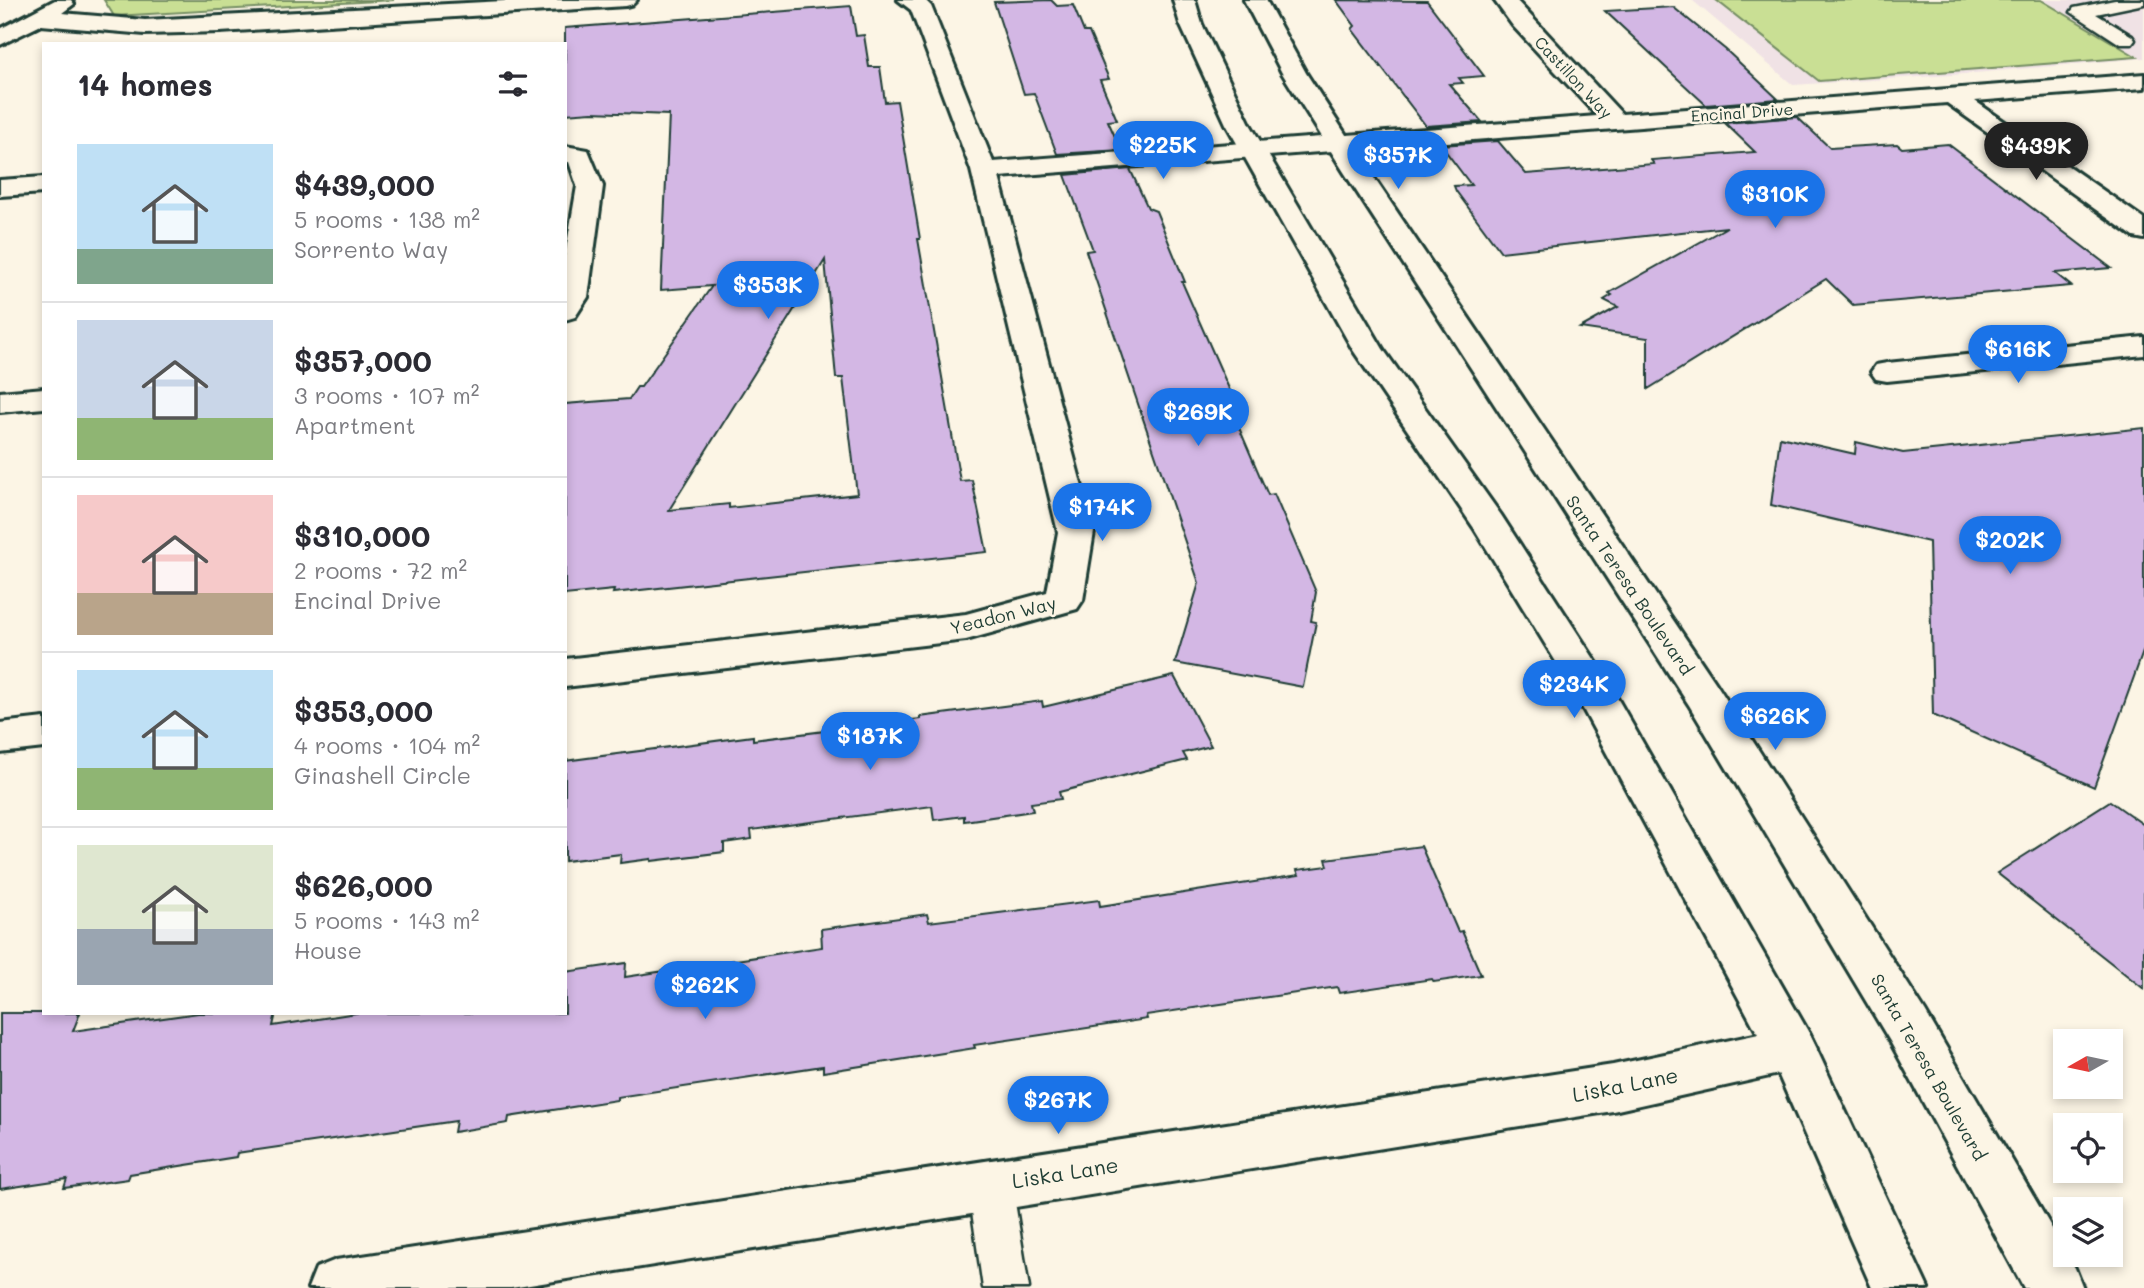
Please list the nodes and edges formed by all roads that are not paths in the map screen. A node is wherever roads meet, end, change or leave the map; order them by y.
1 (71, 0) edge
2 (626, 0) edge
3 (909, 0) edge
4 (1184, 0) edge
5 (1255, 0) edge
6 (1505, 0) edge
7 (2141, 0) edge
8 (40, 18) junction
9 (0, 38) edge
10 (2135, 38) edge
11 (2144, 51) edge
12 (2144, 81) edge
13 (1952, 96) junction
14 (1616, 122) junction
15 (1339, 144) junction
16 (1253, 151) junction
17 (567, 154) edge
18 (984, 170) junction
19 (42, 185) edge
20 (0, 188) edge
21 (2144, 231) edge
22 (567, 308) edge
23 (2144, 346) edge
24 (1887, 372) dead end
25 (42, 398) edge
26 (0, 402) edge
27 (567, 673) edge
28 (42, 733) edge
29 (0, 738) edge
30 (1793, 1049) junction
31 (990, 1184) junction
32 (335, 1288) edge
33 (1006, 1288) edge
34 (1900, 1288) edge
35 (2055, 1288) edge

1 - 8 street
2 - 8 street
3 - 18 street, Yeadon Way
4 - 16 street
5 - 15 street, Santa Teresa Boulevard
6 - 14 street, Castillon Way
7 - 10 lane
8 - 9 street
10 - 11 lane
12 - 13 street, Encinal Drive
13 - 14 street, Encinal Drive
13 - 21 street
14 - 15 street, Encinal Drive
15 - 16 street, Encinal Drive
15 - 35 street, Santa Teresa Boulevard
16 - 18 street, Encinal Drive
16 - 30 street
17 - 22 street
18 - 27 street, Yeadon Way
19 - 20 street
23 - 24 street
25 - 26 street
28 - 29 street
30 - 31 street, Liska Lane
30 - 34 street
31 - 32 street, Liska Lane
31 - 33 lane

